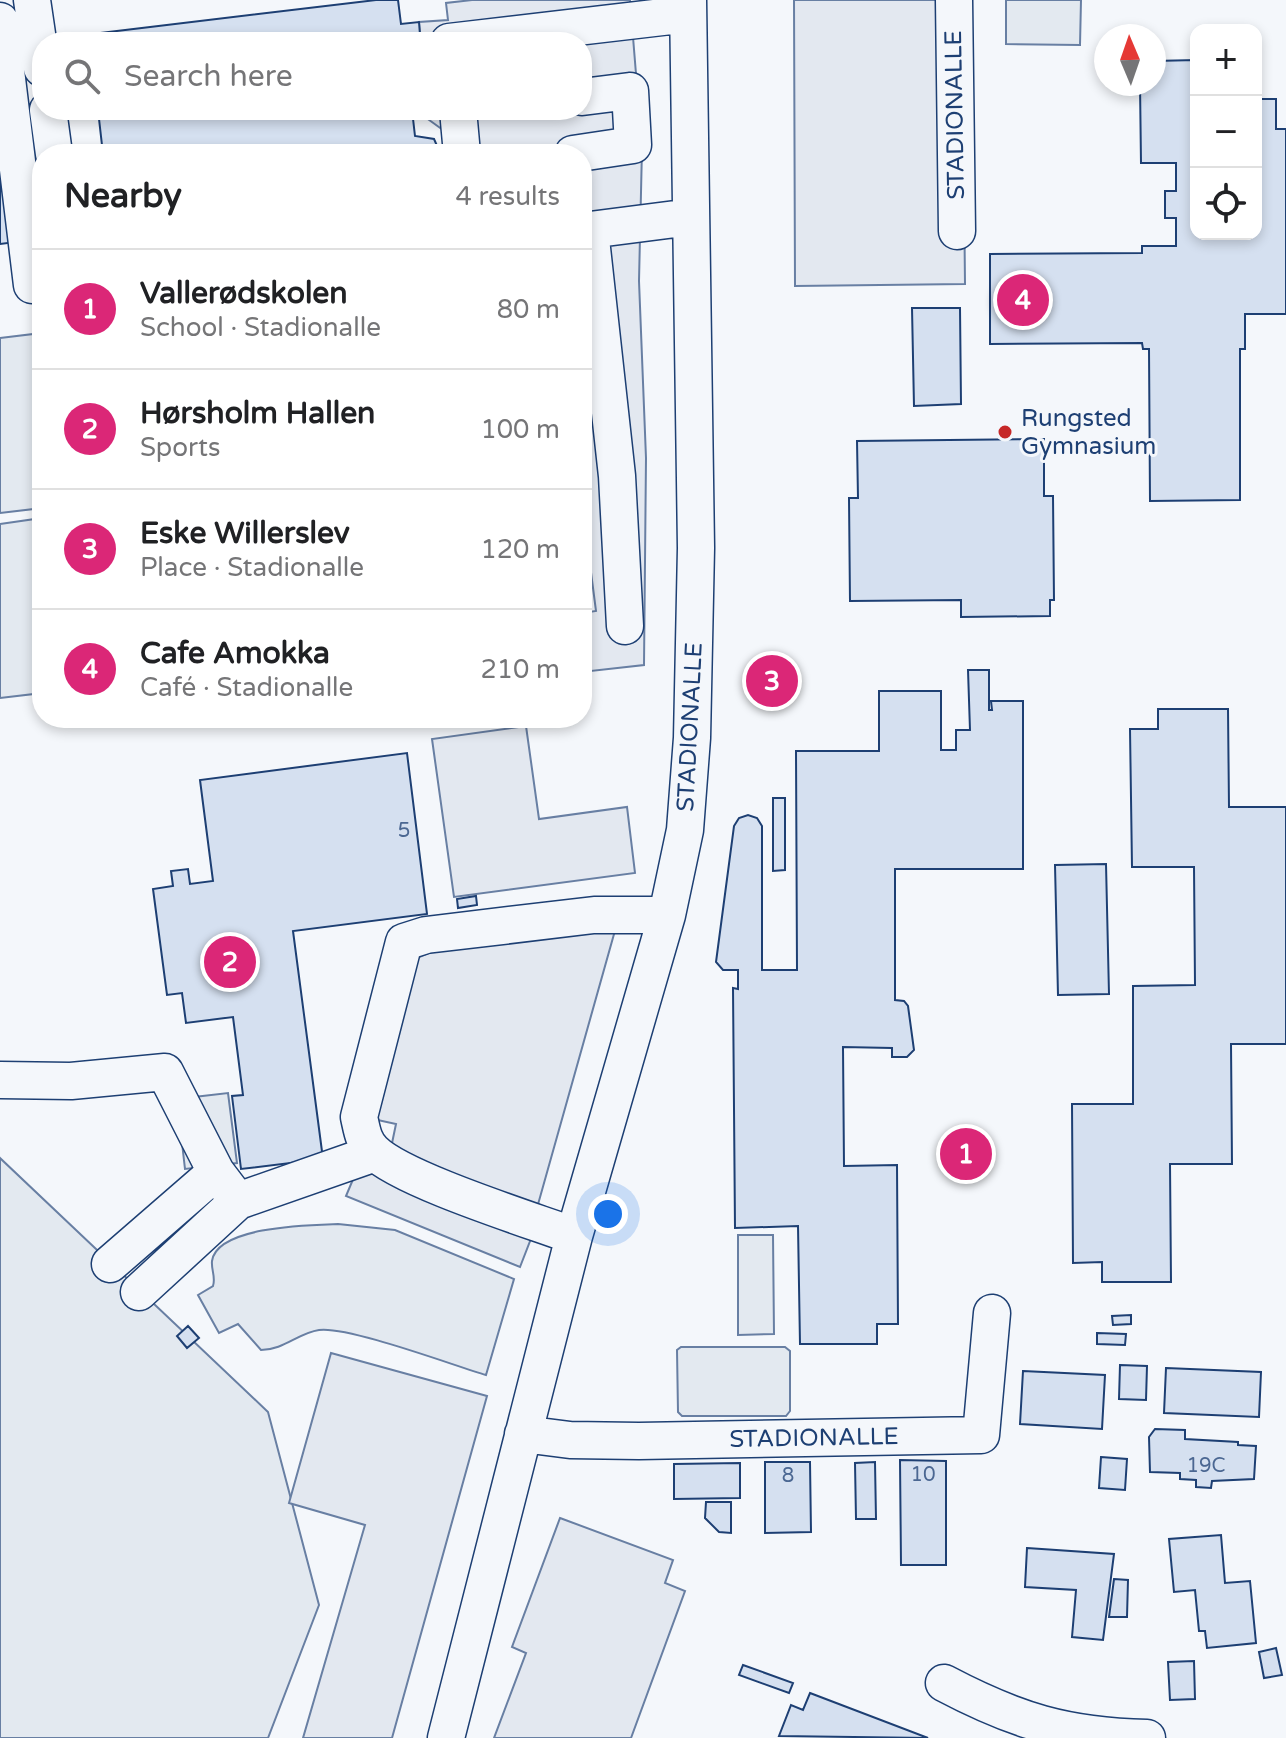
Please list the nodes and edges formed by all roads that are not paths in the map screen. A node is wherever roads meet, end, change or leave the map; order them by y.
1 (32, 0) edge
2 (954, 0) edge
3 (688, 7) edge
4 (0, 21) edge
5 (37, 32) edge
6 (517, 32) edge
7 (592, 96) edge
8 (49, 120) edge
9 (463, 120) edge
10 (53, 144) edge
11 (462, 144) edge
12 (592, 151) edge
13 (691, 217) junction
14 (592, 230) edge
15 (957, 231) dead end
16 (592, 278) edge
17 (32, 285) dead end
18 (625, 626) dead end
19 (667, 915) junction
20 (0, 1080) edge
21 (375, 1153) junction
22 (216, 1172) junction
23 (238, 1201) junction
24 (574, 1236) junction
25 (110, 1264) dead end
26 (139, 1292) dead end
27 (992, 1313) dead end
28 (523, 1434) junction
29 (944, 1683) dead end
30 (446, 1738) edge
31 (1147, 1738) edge

1 - 5 street
2 - 15 street, STADIONALLE
3 - 6 street
3 - 13 street, STADIONALLE
4 - 17 street
7 - 12 street
8 - 10 street
9 - 11 street
13 - 14 street
13 - 19 street, STADIONALLE
16 - 18 street
19 - 21 street
19 - 24 street, STADIONALLE
20 - 22 street
21 - 23 street
21 - 24 street
22 - 23 street
22 - 25 street
23 - 26 street
24 - 28 street, STADIONALLE
27 - 28 street, STADIONALLE
28 - 30 street, STADIONALLE
29 - 31 street

